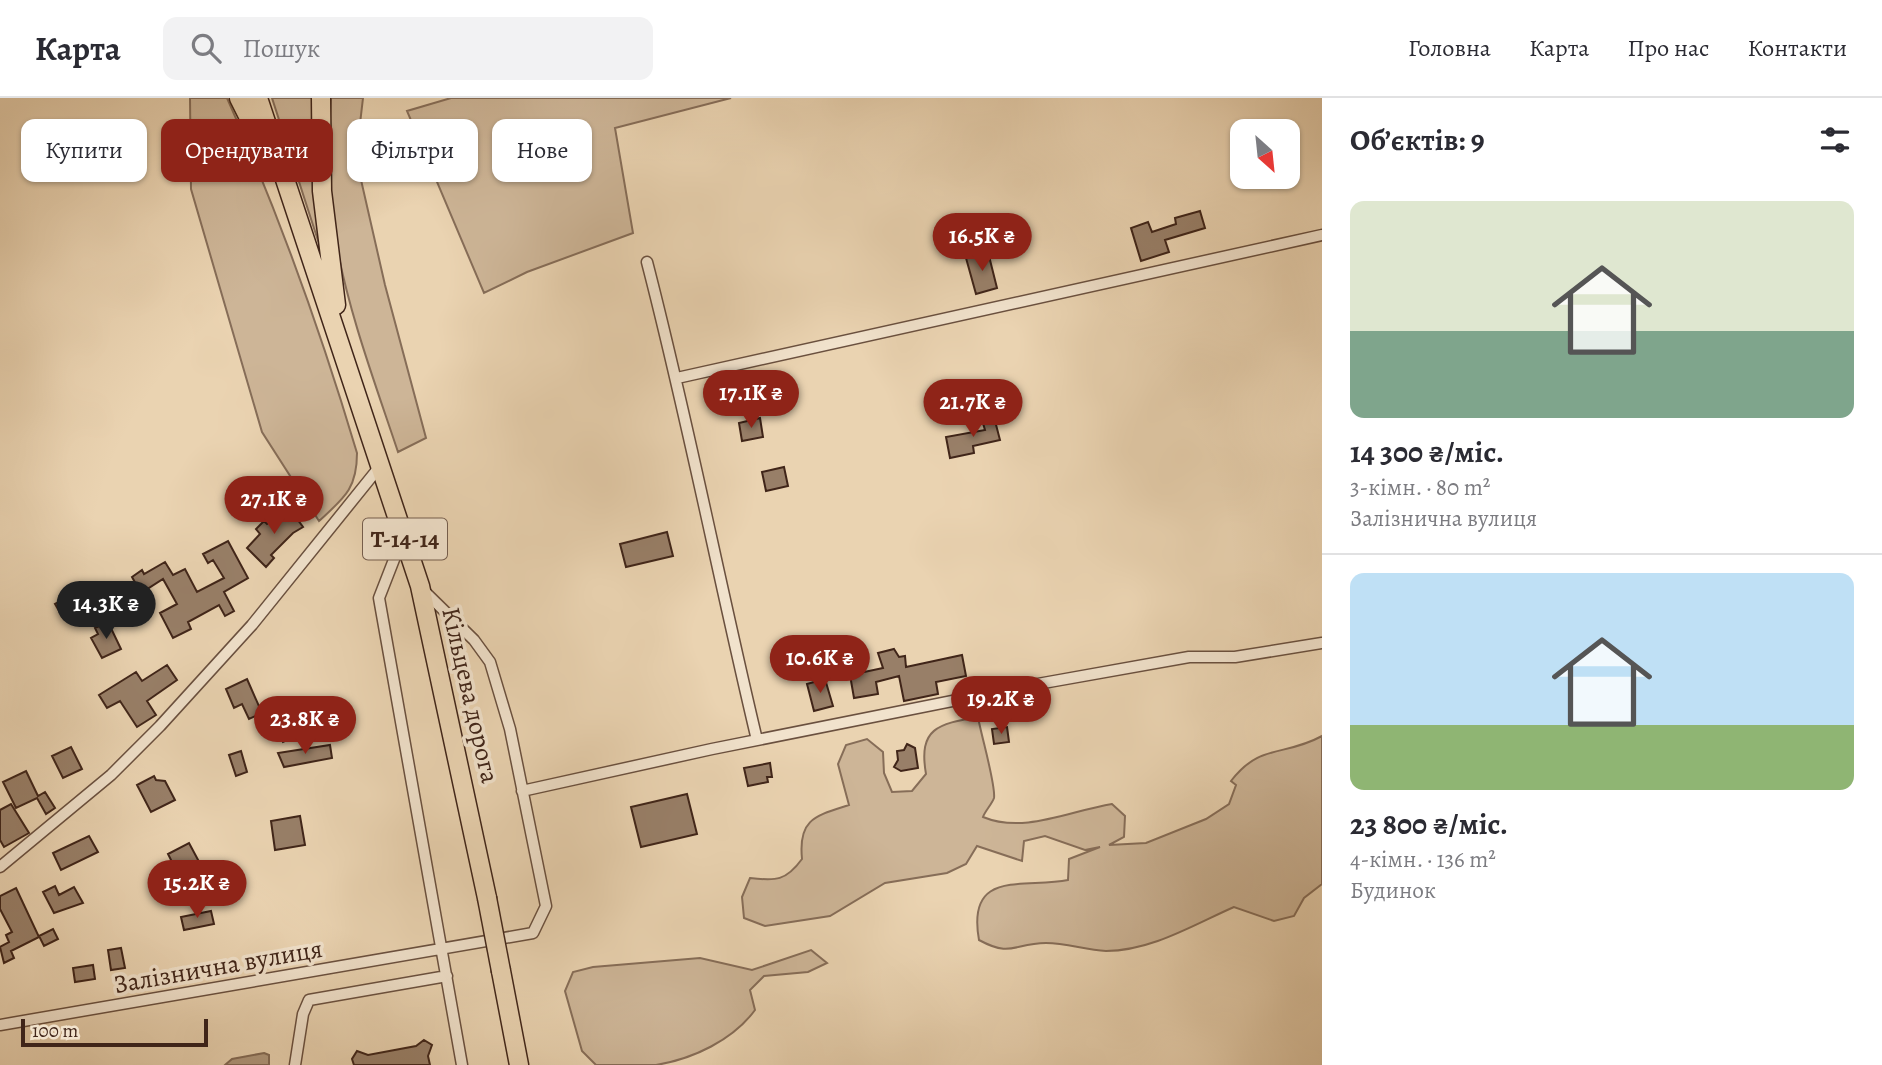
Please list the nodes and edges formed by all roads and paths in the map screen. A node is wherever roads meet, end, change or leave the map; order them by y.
1 (239, 98) edge
2 (258, 98) edge
3 (321, 98) edge
4 (294, 208) junction
5 (1322, 235) edge
6 (647, 262) dead end
7 (341, 343) junction
8 (677, 378) junction
9 (381, 464) junction
10 (404, 535) junction
11 (420, 586) junction
12 (1322, 643) edge
13 (757, 740) junction
14 (522, 791) junction
15 (0, 867) edge
16 (443, 948) junction
17 (447, 976) junction
18 (0, 1025) edge
19 (295, 1065) edge
20 (462, 1065) edge
21 (519, 1065) edge

1 - 4 highway, Т-14-14
2 - 4 highway, Т-14-14
3 - 7 highway, Т-14-14
4 - 7 highway, Т-14-14
5 - 8 street
6 - 8 street
7 - 9 highway, Кільцева дорога / Т-14-14
8 - 13 street
9 - 10 highway, Кільцева дорога / Т-14-14
9 - 15 street
10 - 11 highway, Кільцева дорога / Т-14-14
10 - 16 street
11 - 14 street, Залізнична вулиця
11 - 21 highway, Кільцева дорога / Т-14-14, bridge
12 - 13 street
13 - 14 street
14 - 16 street, Залізнична вулиця
16 - 17 street
16 - 18 street, Залізнична вулиця
17 - 19 street
17 - 20 street

